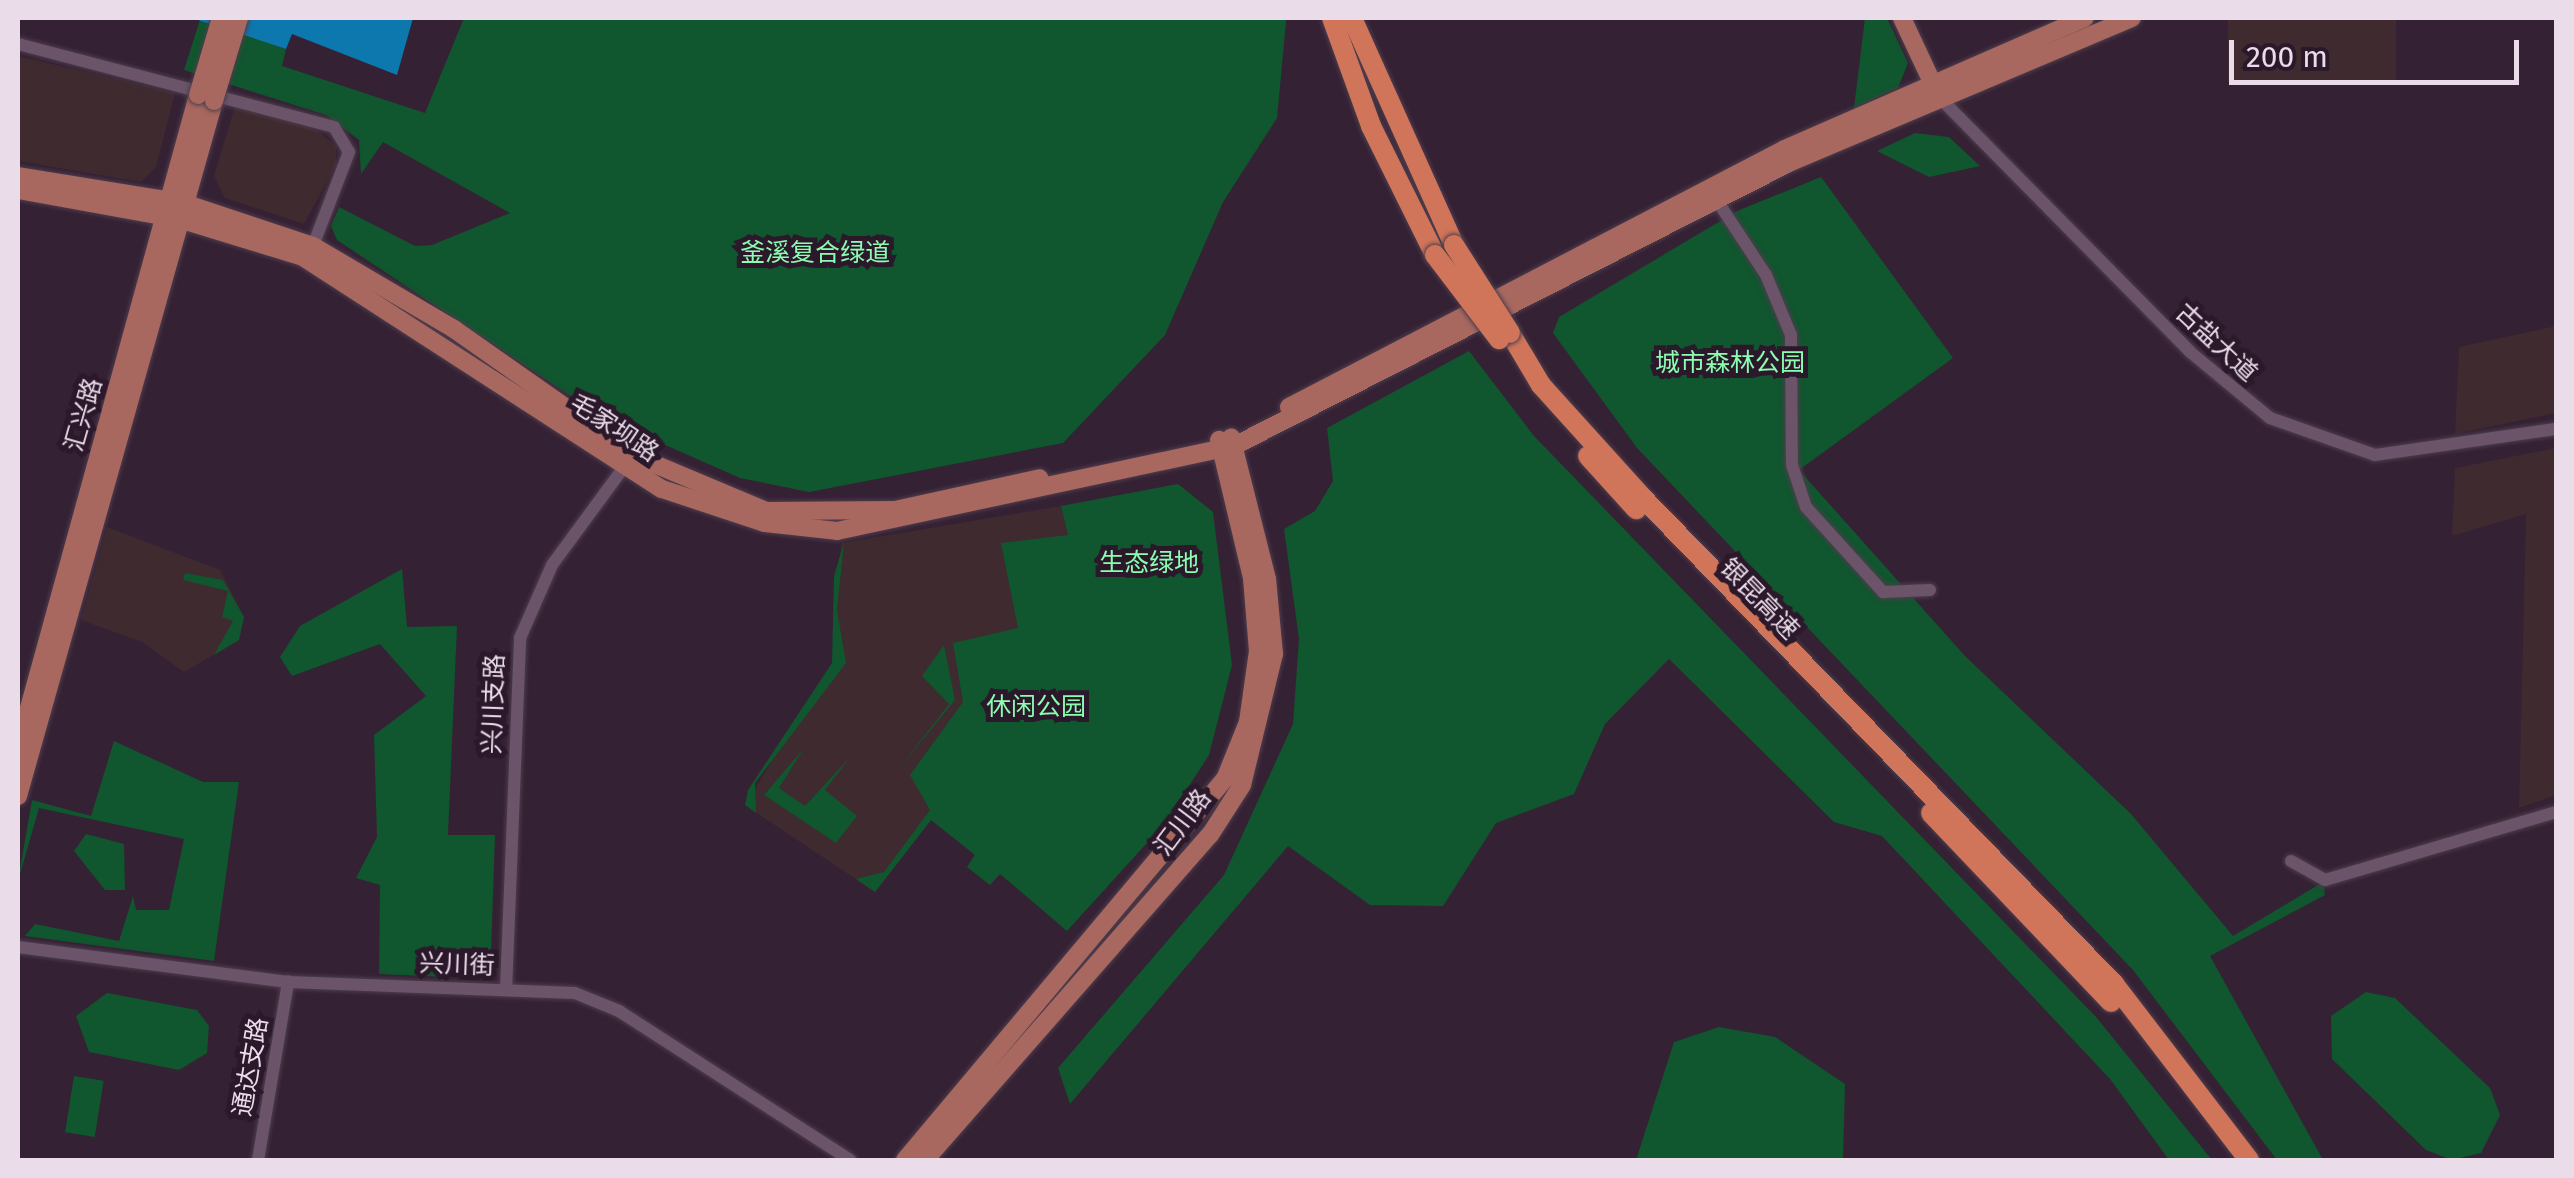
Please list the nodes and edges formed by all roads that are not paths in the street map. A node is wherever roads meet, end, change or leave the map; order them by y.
1 (221, 18) edge
2 (239, 18) edge
3 (1332, 18) edge
4 (1352, 18) edge
5 (1902, 18) edge
6 (2085, 18) edge
7 (2132, 18) edge
8 (18, 44) edge
9 (1935, 90) junction
10 (206, 98) junction
11 (18, 176) edge
12 (18, 190) edge
13 (1716, 199) junction
14 (174, 210) junction
15 (313, 246) junction
16 (1445, 250) junction
17 (1504, 336) junction
18 (2556, 430) edge
19 (1226, 443) junction
20 (628, 461) junction
21 (1930, 590) dead end
22 (18, 748) edge
23 (18, 796) edge
24 (2556, 812) edge
25 (2290, 861) dead end
26 (18, 947) edge
27 (288, 982) junction
28 (506, 990) junction
29 (258, 1160) edge
30 (850, 1160) edge
31 (906, 1160) edge
32 (925, 1160) edge
33 (2233, 1160) edge
34 (2249, 1160) edge

1 - 10 main road, bridge
2 - 10 main road, bridge
3 - 16 highway, 银昆高速
4 - 16 highway, 银昆高速
5 - 9 main road
6 - 9 main road
7 - 9 main road
8 - 15 street
9 - 13 main road
9 - 18 street, 古盐大道
9 - 19 main road
10 - 14 main road, 汇兴路
11 - 14 main road, 毛家坝路
12 - 14 main road, 毛家坝路
13 - 19 main road
13 - 21 street
14 - 15 main road, 毛家坝路
14 - 20 main road, 毛家坝路
14 - 22 main road, 汇兴路
14 - 23 main road
15 - 20 main road, 毛家坝路
16 - 17 highway, 银昆高速, bridge
17 - 33 highway, 银昆高速
17 - 34 highway, 银昆高速
19 - 20 main road, 毛家坝路
19 - 31 main road, 汇川路
19 - 32 main road, 汇川路
20 - 28 street, 兴川支路
24 - 25 street
26 - 27 street, 兴川街
27 - 28 street, 兴川街
27 - 29 street, 通达支路
28 - 30 street, 兴川街

